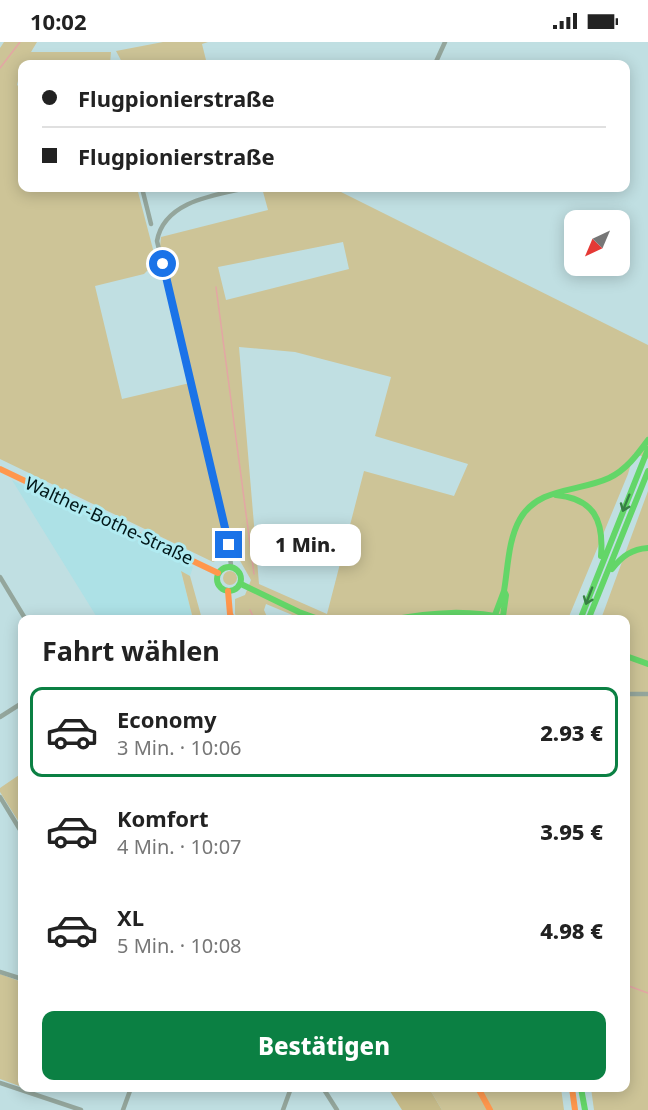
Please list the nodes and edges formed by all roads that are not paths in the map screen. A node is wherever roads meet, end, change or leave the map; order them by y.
1 (445, 42) edge
2 (437, 60) edge
3 (143, 192) edge
4 (231, 192) edge
5 (151, 224) dead end
6 (648, 440) edge
7 (648, 449) edge
8 (0, 469) edge
9 (648, 471) edge
10 (549, 495) junction
11 (648, 548) edge
12 (231, 566) junction
13 (598, 572) junction
14 (218, 573) junction
15 (0, 577) edge
16 (241, 584) junction
17 (602, 584) junction
18 (228, 591) junction
19 (504, 591) junction
20 (23, 615) edge
21 (232, 615) edge
22 (307, 615) edge
23 (422, 615) edge
24 (495, 615) joint
25 (503, 615) edge
26 (582, 615) edge
27 (590, 615) edge
28 (630, 657) edge
29 (648, 664) edge
30 (630, 694) edge
31 (648, 694) edge
32 (18, 706) edge
33 (0, 717) edge
34 (0, 798) edge
35 (18, 826) edge
36 (0, 972) edge
37 (18, 978) edge
38 (0, 1083) edge
39 (18, 1089) edge
40 (27, 1092) edge
41 (130, 1092) edge
42 (290, 1092) edge
43 (325, 1092) edge
44 (480, 1092) edge
45 (573, 1092) edge
46 (582, 1092) edge
47 (81, 1110) edge
48 (123, 1110) edge
49 (284, 1110) edge
50 (337, 1110) edge
51 (489, 1110) edge
52 (575, 1110) edge
53 (585, 1110) edge

1 - 2 street
3 - 5 street
4 - 12 street
6 - 10 main road
7 -> 13 main road
8 - 14 main road, Walther-Bothe-Straße
9 - 17 main road
10 - 13 main road
10 - 19 main road
11 - 17 main road
12 - 14 main road
12 - 16 main road
13 -> 26 main road
14 - 18 main road
15 - 20 street
16 - 18 main road
16 - 22 main road
17 - 27 main road
18 - 21 main road
19 - 24 main road
19 - 25 main road
23 - 24 main road
28 - 29 main road
30 - 31 street
32 - 33 street
34 - 35 street
36 - 37 street
38 - 39 street
40 - 47 street
41 - 48 street
42 - 49 street
43 - 50 street
44 - 51 main road
45 - 52 main road
46 - 53 main road

